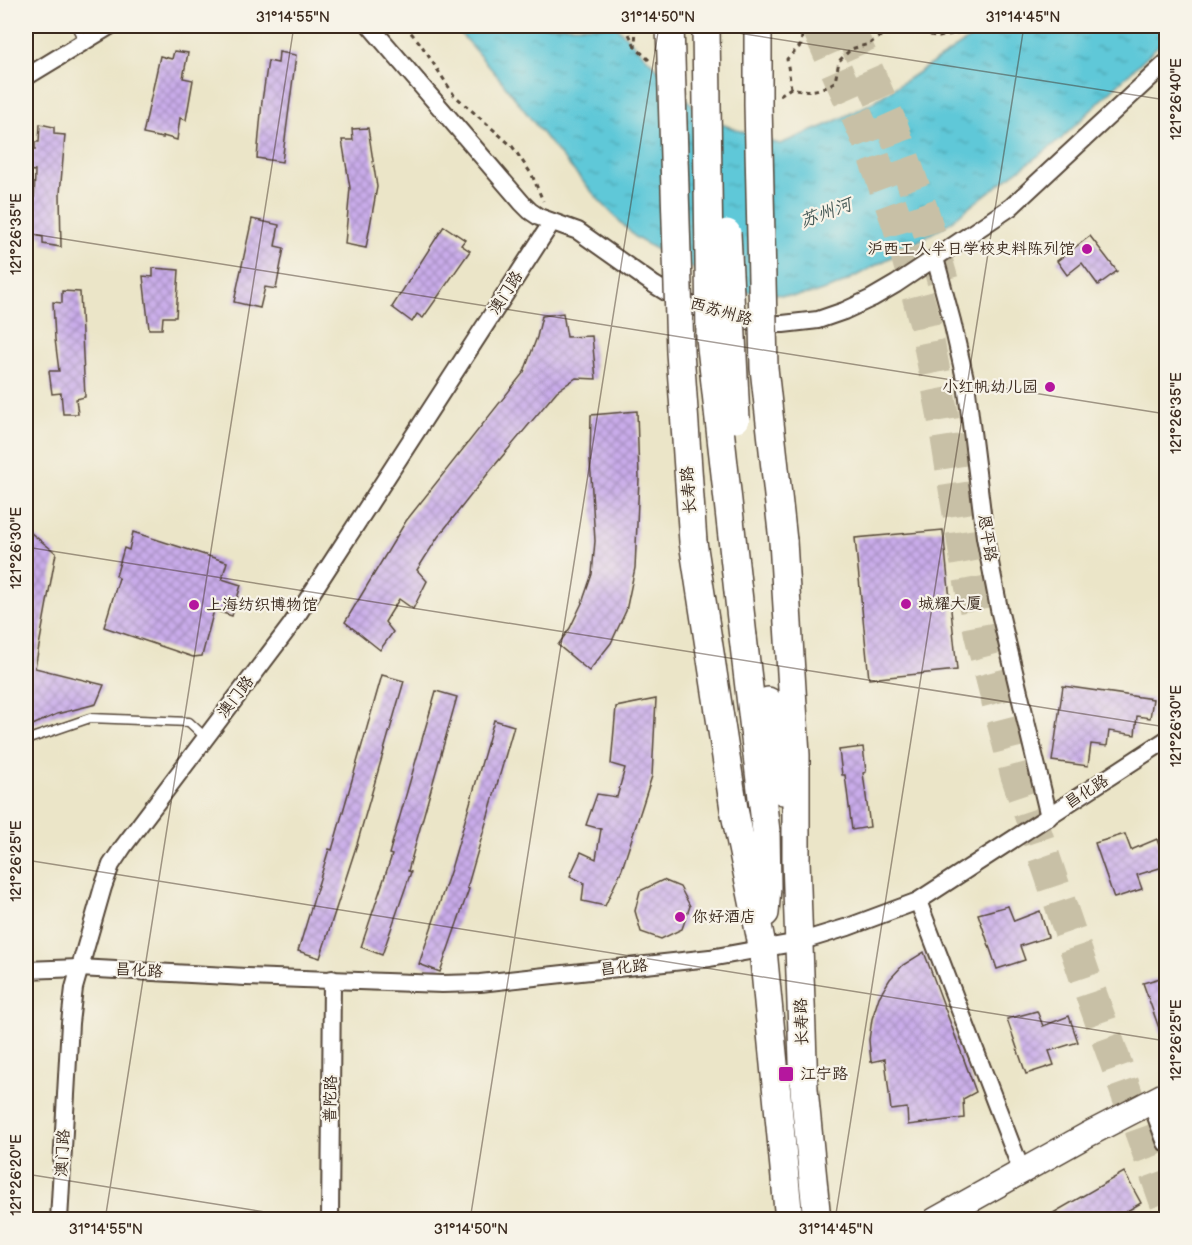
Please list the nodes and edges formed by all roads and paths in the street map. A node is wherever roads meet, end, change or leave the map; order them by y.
1 (76, 26) edge
2 (110, 26) edge
3 (370, 26) edge
4 (405, 26) edge
5 (625, 26) edge
6 (670, 26) edge
7 (706, 26) edge
8 (722, 26) edge
9 (758, 26) edge
10 (803, 26) edge
11 (838, 26) edge
12 (850, 26) edge
13 (895, 26) edge
14 (976, 26) edge
15 (84, 42) junction
16 (635, 47) dead end
17 (1167, 63) edge
18 (26, 77) edge
19 (552, 222) junction
20 (935, 258) junction
21 (752, 636) junction
22 (205, 737) junction
23 (26, 740) edge
24 (1167, 741) edge
25 (1049, 817) junction
26 (796, 860) junction
27 (918, 902) junction
28 (799, 942) junction
29 (763, 950) junction
30 (79, 968) junction
31 (26, 970) edge
32 (332, 979) junction
33 (1159, 1098) edge
34 (1167, 1143) edge
35 (1022, 1172) junction
36 (59, 1220) edge
37 (330, 1220) edge
38 (789, 1220) edge
39 (817, 1220) edge
40 (935, 1220) edge

1 - 15 lane
2 - 15 street
3 - 19 street, 西苏州路
4 - 19 path
5 - 16 path
6 - 29 main road, 长寿路, bridge
7 - 21 main road, 长寿路, bridge
8 - 21 main road, 长寿路, bridge
9 - 26 main road, 长寿路, bridge
10 - 13 path
11 - 12 path
13 - 14 path
15 - 18 street
17 - 20 street, 西苏州路
19 - 20 street, 西苏州路
19 - 22 street, 澳门路
20 - 25 street, 恩平路
21 - 26 main road, 长寿路
21 - 29 main road, 长寿路
22 - 23 lane
22 - 30 street, 澳门路
24 - 25 street, 昌化路
25 - 27 street, 昌化路
26 - 28 main road, 长寿路
27 - 28 street, 昌化路
27 - 35 street
28 - 29 street, 昌化路
28 - 39 main road, 长寿路
29 - 32 street, 昌化路
29 - 38 main road, 长寿路
30 - 31 street, 昌化路
30 - 32 street, 昌化路
30 - 36 street, 澳门路
32 - 37 street, 普陀路
33 - 34 street
33 - 35 main road
35 - 40 main road

